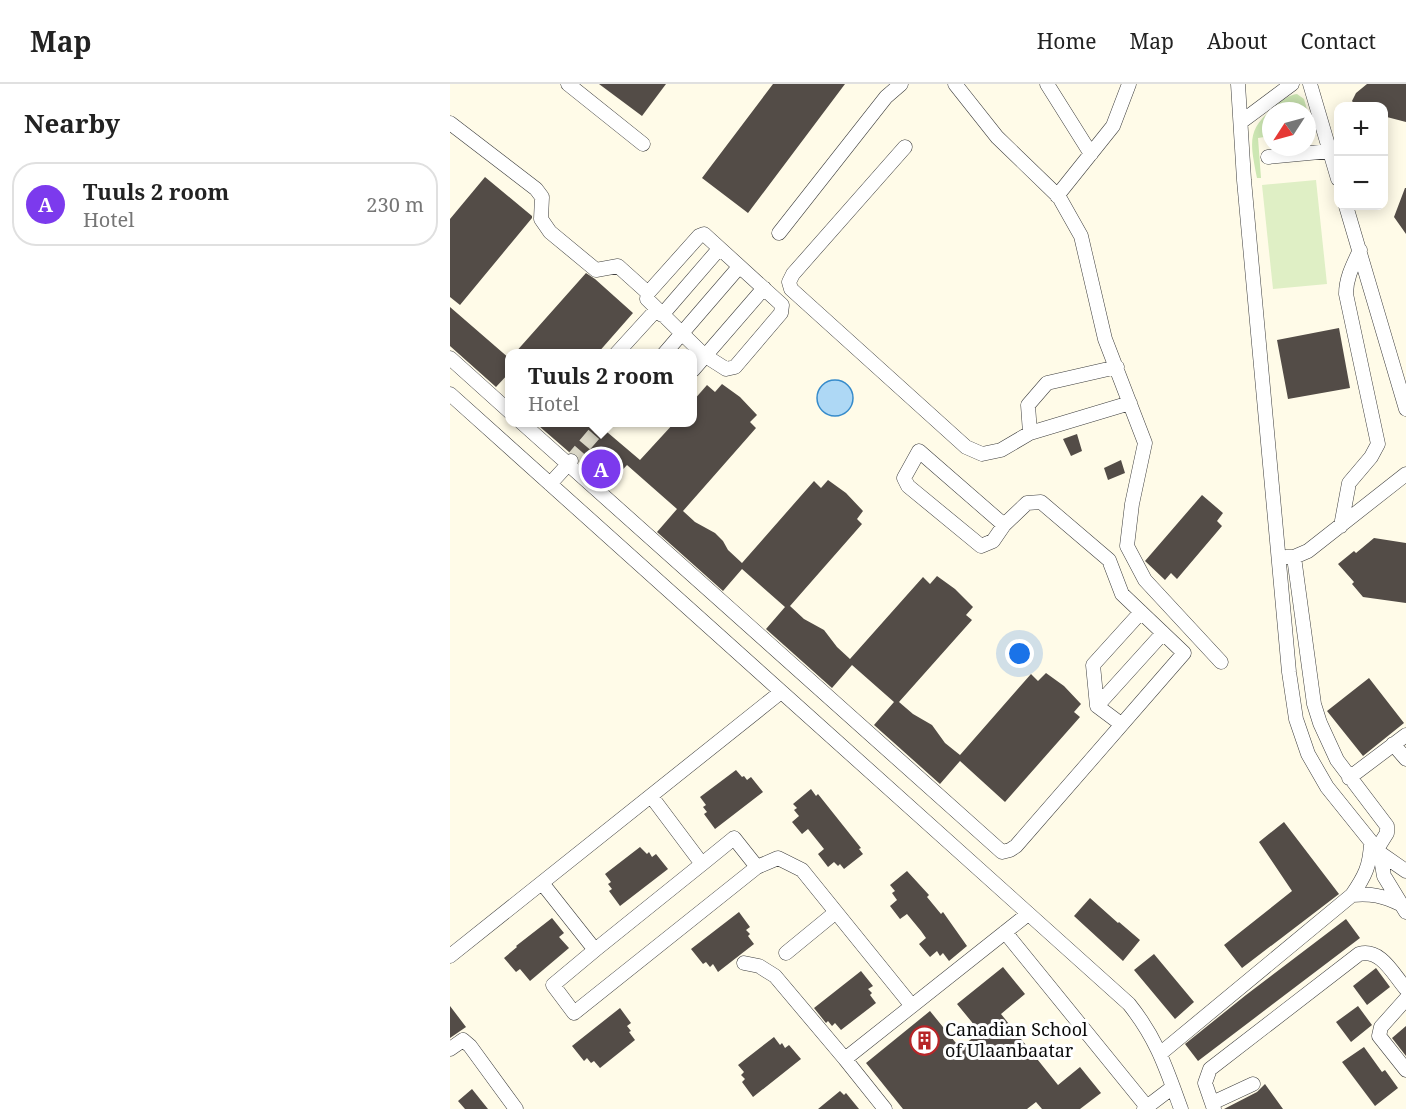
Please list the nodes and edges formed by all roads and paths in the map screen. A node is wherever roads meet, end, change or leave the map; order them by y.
1 (568, 84) edge
2 (901, 84) edge
3 (955, 84) edge
4 (1047, 84) edge
5 (1129, 84) edge
6 (1238, 84) edge
7 (1292, 84) edge
8 (1310, 84) edge
9 (1241, 122) junction
10 (450, 123) edge
11 (643, 144) dead end
12 (905, 147) dead end
13 (1330, 151) junction
14 (1091, 154) junction
15 (1268, 157) dead end
16 (1334, 165) edge
17 (1057, 196) junction
18 (1347, 210) edge
19 (779, 233) dead end
20 (719, 249) junction
21 (1360, 250) junction
22 (739, 267) junction
23 (764, 288) junction
24 (648, 293) junction
25 (660, 312) junction
26 (681, 334) junction
27 (621, 349) edge
28 (668, 349) edge
29 (704, 355) junction
30 (450, 358) edge
31 (697, 365) edge
32 (1117, 367) junction
33 (450, 394) edge
34 (1130, 403) junction
35 (505, 408) edge
36 (1406, 409) edge
37 (526, 427) edge
38 (1030, 433) junction
39 (569, 463) junction
40 (1406, 474) edge
41 (550, 484) junction
42 (1004, 525) junction
43 (1341, 526) junction
44 (1287, 557) junction
45 (1141, 612) junction
46 (1163, 633) junction
47 (1221, 662) dead end
48 (781, 692) junction
49 (1097, 706) junction
50 (1121, 724) junction
51 (1406, 735) edge
52 (1393, 744) junction
53 (1406, 759) edge
54 (1349, 778) junction
55 (651, 796) junction
56 (1376, 848) junction
57 (702, 864) junction
58 (757, 867) junction
59 (1403, 869) edge
60 (1384, 876) junction
61 (542, 883) junction
62 (1352, 895) junction
63 (1403, 908) edge
64 (836, 912) junction
65 (1028, 914) junction
66 (1005, 932) junction
67 (595, 950) junction
68 (786, 953) dead end
69 (450, 956) edge
70 (744, 963) dead end
71 (1406, 989) edge
72 (1406, 999) edge
73 (912, 1006) junction
74 (450, 1050) edge
75 (1161, 1053) junction
76 (845, 1059) junction
77 (1406, 1071) edge
78 (1253, 1084) dead end
79 (1173, 1087) junction
80 (1213, 1106) edge
81 (1145, 1108) edge
82 (516, 1109) edge
83 (885, 1109) edge
84 (1181, 1109) edge

1 - 11 street
2 - 19 street
3 - 17 street
4 - 14 street
5 - 14 street
6 - 9 street
7 - 9 street
8 - 13 street
9 - 44 street
10 - 24 street
12 - 38 street
13 - 15 street
13 - 16 street
14 - 17 street
17 - 32 street
18 - 21 street
20 - 22 street
20 - 24 street
20 - 25 street
21 - 36 street
21 - 43 street
22 - 23 street
22 - 26 street
23 - 29 street
23 - 29 street
24 - 25 street
25 - 26 street
25 - 27 street
26 - 28 street
26 - 29 street
29 - 31 street
30 - 35 street
32 - 34 street
32 - 38 street
33 - 41 street
34 - 38 street
34 - 47 street
37 - 39 street
39 - 41 street
39 - 50 street
40 - 43 street
41 - 48 street
42 - 42 street
42 - 45 street
43 - 44 street
44 - 54 street
44 - 56 street
45 - 46 street
45 - 49 street
46 - 49 street
46 - 50 street
48 - 55 street
48 - 65 street
49 - 50 street
51 - 52 street
52 - 53 street
52 - 54 street
54 - 56 street
55 - 57 street
55 - 61 street
56 - 59 street
56 - 60 street
56 - 62 street
57 - 58 street
57 - 67 street
58 - 64 street
58 - 67 street
59 - 60 street
60 - 63 street
61 - 67 street
61 - 69 street
62 - 63 street
62 - 75 street
64 - 68 street
64 - 73 street
65 - 66 street
65 - 75 street
66 - 73 street
66 - 81 street
70 - 76 street
71 - 80 street
72 - 77 street
73 - 76 street
74 - 82 street
75 - 79 street
76 - 83 street
78 - 80 street
79 - 81 street
79 - 84 street

